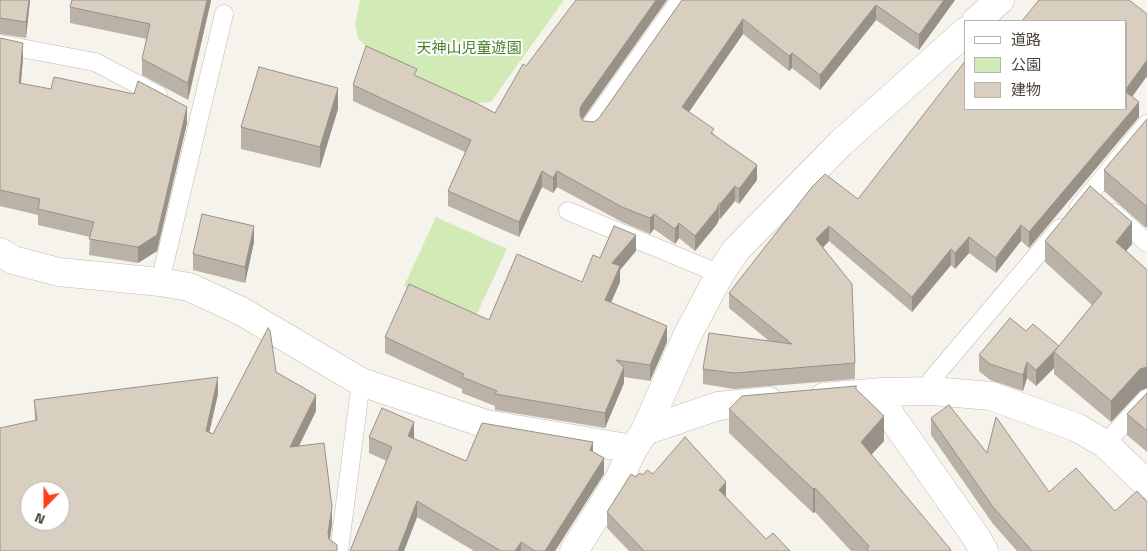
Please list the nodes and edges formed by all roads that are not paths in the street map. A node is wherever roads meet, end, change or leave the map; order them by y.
1 (680, 0) edge
2 (1000, 0) edge
3 (224, 14) dead end
4 (977, 20) edge
5 (964, 33) edge
6 (0, 44) edge
7 (200, 118) junction
8 (1147, 124) edge
9 (590, 126) edge
10 (1090, 193) junction
11 (568, 211) dead end
12 (1147, 243) edge
13 (0, 252) edge
14 (720, 274) junction
15 (160, 282) junction
16 (361, 382) junction
17 (932, 391) junction
18 (882, 392) junction
19 (1147, 398) edge
20 (639, 440) junction
21 (1106, 444) junction
22 (1147, 484) edge
23 (339, 551) edge
24 (574, 551) edge
25 (984, 551) edge

1 - 9 lane
2 - 4 street
3 - 7 lane
5 - 14 street
6 - 7 lane
7 - 15 lane
8 - 10 lane
10 - 12 lane
10 - 17 lane
11 - 14 lane
13 - 15 street
14 - 20 street
15 - 16 street
16 - 20 street
16 - 23 lane
17 - 18 street
17 - 21 street
18 - 20 street
18 - 25 street
19 - 21 lane
20 - 24 street
21 - 22 street

